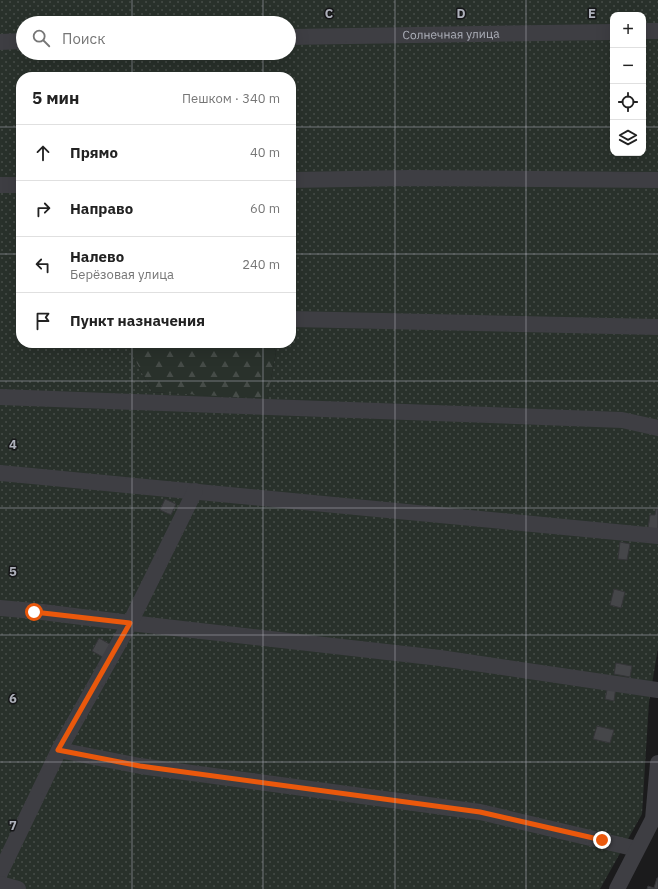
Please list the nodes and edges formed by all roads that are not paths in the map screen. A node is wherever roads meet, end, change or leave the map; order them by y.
1 (646, 31) edge
2 (658, 31) edge
3 (610, 32) edge
4 (296, 37) edge
5 (16, 41) edge
6 (0, 42) edge
7 (296, 180) edge
8 (658, 180) edge
9 (0, 185) edge
10 (16, 185) edge
11 (296, 319) edge
12 (658, 327) edge
13 (1, 395) edge
14 (658, 428) edge
15 (0, 472) edge
16 (195, 491) junction
17 (658, 536) edge
18 (0, 608) edge
19 (130, 623) junction
20 (658, 690) edge
21 (58, 750) junction
22 (658, 763) edge
23 (638, 849) junction
24 (0, 873) edge
25 (0, 884) edge
26 (18, 889) edge
27 (617, 889) edge

1 - 2 street
3 - 4 street, Солнечная улица
5 - 6 street
7 - 8 street
9 - 10 street
11 - 12 street
13 - 14 street
15 - 16 street
16 - 17 street
16 - 19 street
18 - 19 street
19 - 20 street
19 - 21 street
21 - 23 street
21 - 24 street
22 - 23 street
23 - 27 street
25 - 26 street

